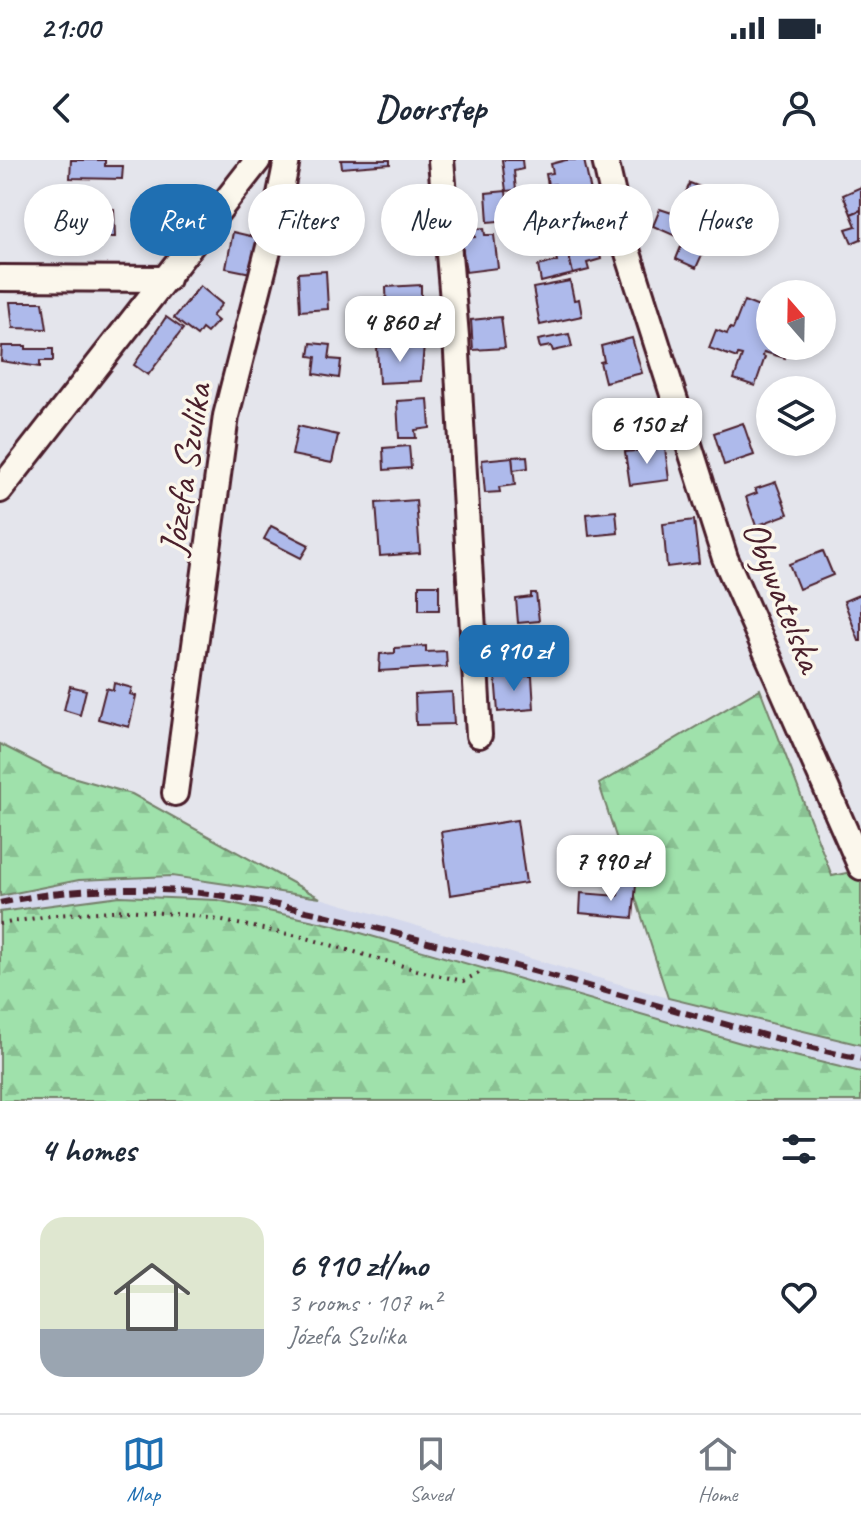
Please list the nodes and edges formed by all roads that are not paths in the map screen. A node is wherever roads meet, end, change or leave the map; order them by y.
1 (258, 160) edge
2 (287, 160) edge
3 (441, 160) edge
4 (605, 160) edge
5 (0, 278) edge
6 (167, 279) junction
7 (0, 490) edge
8 (479, 735) dead end
9 (175, 793) dead end
10 (861, 867) edge

1 - 6 street
2 - 9 street, Józefa Szulika
3 - 8 street
4 - 10 street, Obywatelska
5 - 6 street
6 - 7 street

